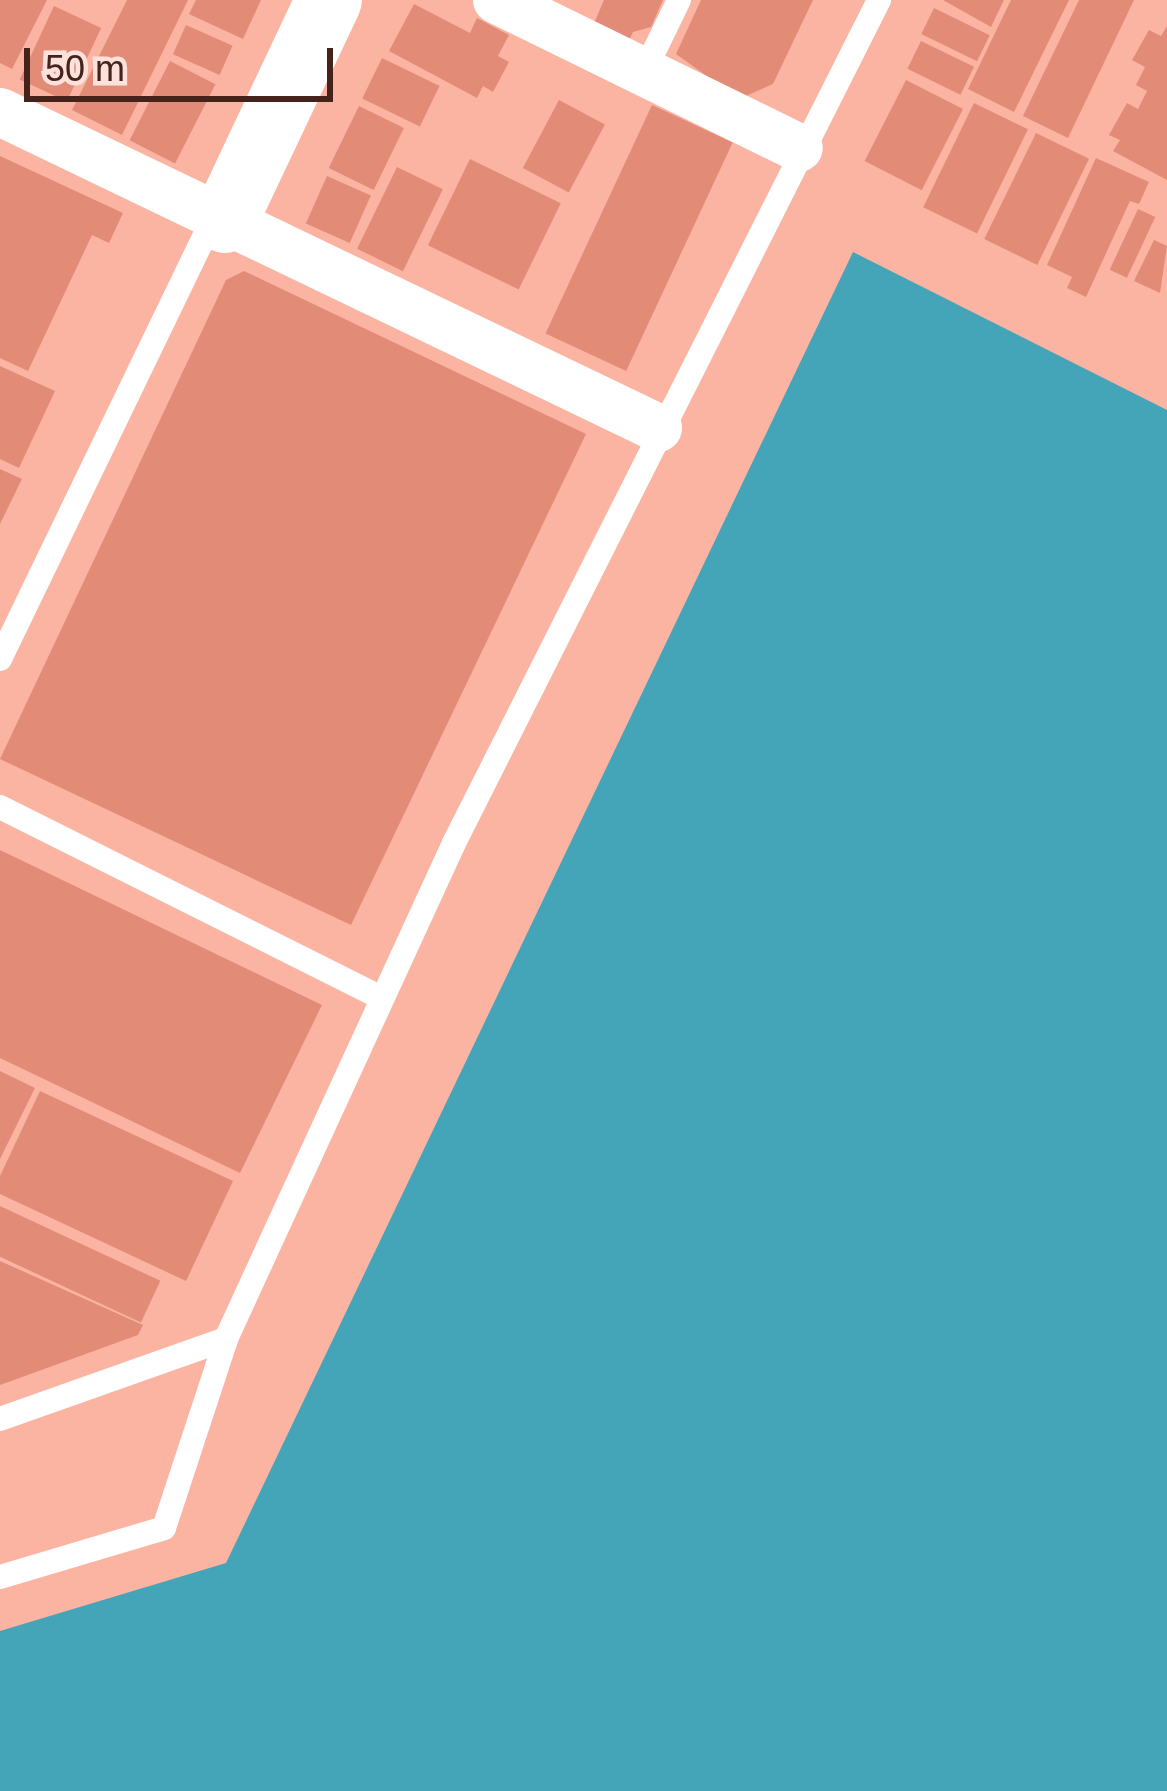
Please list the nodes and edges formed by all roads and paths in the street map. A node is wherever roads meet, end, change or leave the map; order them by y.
1 (329, 0) edge
2 (497, 0) edge
3 (679, 0) edge
4 (879, 0) edge
5 (644, 72) junction
6 (0, 112) edge
7 (800, 148) junction
8 (220, 218) junction
9 (658, 428) junction
10 (0, 659) edge
11 (0, 807) edge
12 (380, 997) junction
13 (226, 1339) junction
14 (0, 1419) edge
15 (0, 1576) edge

1 - 8 street
2 - 5 street
3 - 5 lane
4 - 7 lane
5 - 7 street
6 - 8 street
7 - 9 lane
8 - 9 street
8 - 10 lane
9 - 12 lane
11 - 12 lane
12 - 13 lane
13 - 14 lane
13 - 15 lane

